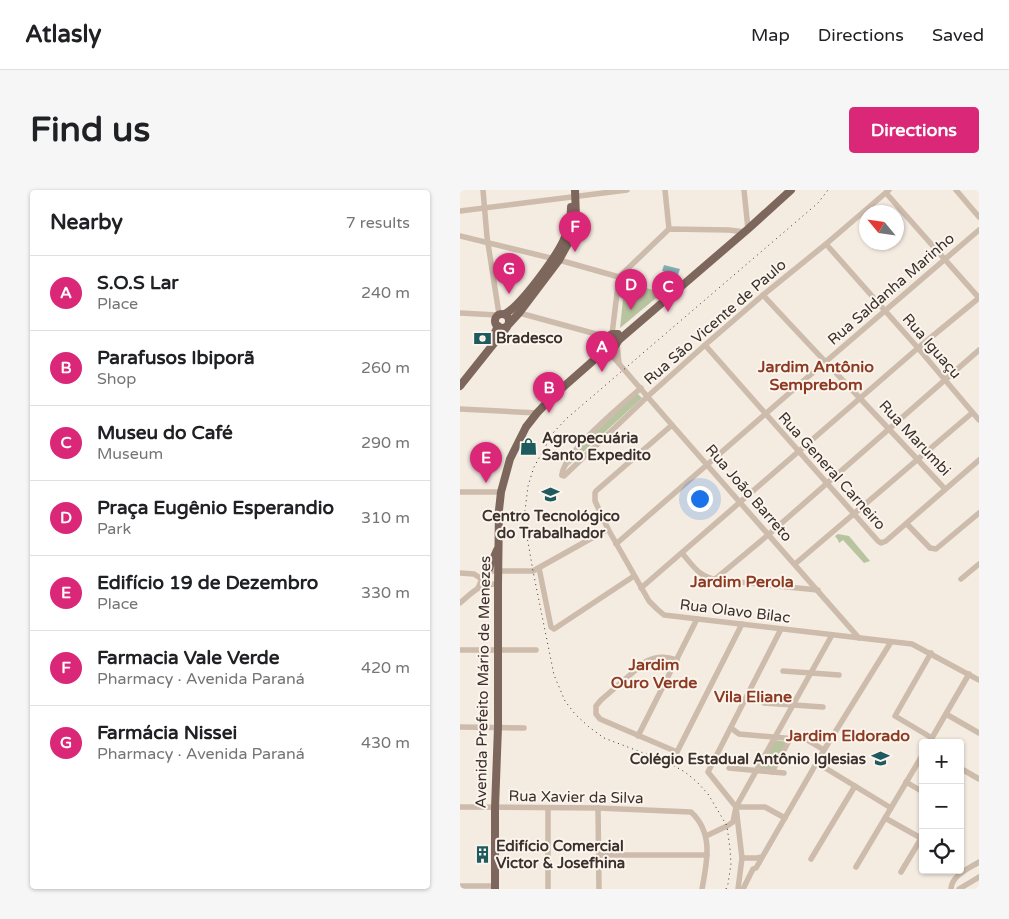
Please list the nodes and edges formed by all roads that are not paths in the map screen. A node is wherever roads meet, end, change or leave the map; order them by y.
1 (482, 190) edge
2 (627, 190) edge
3 (666, 190) edge
4 (744, 190) edge
5 (792, 190) edge
6 (956, 190) edge
7 (888, 191) edge
8 (573, 193) edge
9 (484, 208) junction
10 (460, 211) edge
11 (979, 217) edge
12 (668, 229) junction
13 (979, 230) edge
14 (746, 231) junction
15 (460, 236) edge
16 (488, 243) junction
17 (826, 244) junction
18 (556, 259) junction
19 (945, 259) junction
20 (619, 277) junction
21 (763, 295) junction
22 (979, 298) edge
23 (885, 311) junction
24 (460, 313) edge
25 (506, 313) junction
26 (508, 325) junction
27 (498, 326) junction
28 (611, 342) junction
29 (705, 345) junction
30 (918, 348) junction
31 (978, 352) edge
32 (825, 362) junction
33 (620, 365) junction
34 (464, 377) edge
35 (945, 380) junction
36 (460, 386) edge
37 (641, 388) junction
38 (648, 396) junction
39 (860, 398) junction
40 (460, 409) edge
41 (537, 413) junction
42 (972, 413) junction
43 (765, 414) junction
44 (979, 420) edge
45 (672, 425) junction
46 (889, 428) junction
47 (798, 452) junction
48 (917, 459) junction
49 (979, 460) edge
50 (707, 465) junction
51 (826, 483) junction
52 (945, 489) junction
53 (460, 492) edge
54 (501, 492) junction
55 (740, 503) junction
56 (854, 513) junction
57 (979, 513) edge
58 (907, 524) junction
59 (608, 529) junction
60 (768, 535) junction
61 (616, 544) junction
62 (499, 546) junction
63 (682, 553) junction
64 (795, 564) junction
65 (979, 564) edge
66 (538, 568) junction
67 (488, 571) junction
68 (498, 571) junction
69 (460, 573) edge
70 (634, 576) junction
71 (961, 579) dead end
72 (483, 580) junction
73 (714, 580) junction
74 (488, 584) junction
75 (498, 584) junction
76 (478, 588) junction
77 (641, 588) junction
78 (818, 590) junction
79 (460, 603) edge
80 (697, 619) junction
81 (742, 624) junction
82 (781, 629) junction
83 (832, 635) junction
84 (859, 638) junction
85 (890, 642) junction
86 (460, 650) edge
87 (498, 650) junction
88 (536, 650) dead end
89 (931, 653) junction
90 (677, 660) junction
91 (783, 671) dead end
92 (810, 673) junction
93 (969, 674) junction
94 (839, 675) dead end
95 (979, 680) edge
96 (764, 703) dead end
97 (793, 706) junction
98 (823, 707) dead end
99 (946, 714) junction
100 (460, 727) edge
101 (498, 728) junction
102 (524, 728) dead end
103 (731, 728) junction
104 (979, 733) edge
105 (638, 736) junction
106 (775, 738) junction
107 (790, 739) junction
108 (930, 739) edge
109 (932, 739) edge
110 (824, 750) junction
111 (919, 761) edge
112 (817, 763) junction
113 (729, 768) dead end
114 (964, 770) edge
115 (756, 771) junction
116 (772, 772) junction
117 (784, 773) dead end
118 (979, 779) edge
119 (906, 782) junction
120 (855, 786) junction
121 (919, 790) edge
122 (460, 807) edge
123 (736, 807) junction
124 (495, 808) junction
125 (548, 808) junction
126 (598, 808) junction
127 (891, 808) junction
128 (785, 818) junction
129 (885, 818) junction
130 (733, 822) junction
131 (739, 829) junction
132 (706, 836) junction
133 (599, 855) junction
134 (707, 856) junction
135 (762, 857) junction
136 (742, 858) junction
137 (751, 858) junction
138 (811, 859) dead end
139 (979, 862) edge
140 (756, 868) junction
141 (856, 868) dead end
142 (741, 871) junction
143 (901, 872) dead end
144 (751, 873) junction
145 (979, 877) edge
146 (971, 882) junction
147 (460, 886) edge
148 (495, 888) edge
149 (548, 889) edge
150 (599, 889) edge
151 (702, 889) edge
152 (738, 889) edge
153 (743, 889) edge
154 (951, 889) edge
155 (959, 889) edge
156 (974, 889) edge

1 - 9 street
2 - 8 street
3 - 12 street
4 - 14 street
5 - 14 main road, Avenida Prefeito Mário de Menezes
6 - 11 street
7 - 17 street, Rua São Vicente de Paulo
7 - 19 street
8 - 9 street
8 - 18 main road
9 - 10 street
9 - 16 street
12 - 14 street
12 - 20 street
13 - 19 street, Rua Saldanha Marinho
14 - 28 main road, Avenida Prefeito Mário de Menezes
15 - 16 street
16 - 18 street
16 - 25 street
17 - 21 street, Rua São Vicente de Paulo
17 - 23 street, Rua Iguaçu
18 - 20 street
18 - 25 main road
19 - 22 street
19 - 23 street, Rua Saldanha Marinho
20 - 28 street
21 - 29 street, Rua São Vicente de Paulo
21 - 32 street, Rua Marumbi
22 - 30 street
23 - 30 street, Rua Iguaçu
23 - 32 street, Rua Saldanha Marinho
24 - 25 street
25 - 26 main road
25 - 27 main road
25 - 28 street, Rua João Barreto
26 - 27 main road
26 - 34 main road
27 - 34 main road
28 - 33 street, Rua João Barreto
28 - 33 street
28 - 41 main road, Avenida Prefeito Mário de Menezes
29 - 38 street, Rua São Vicente de Paulo
29 - 43 street, Rua General Carneiro
30 - 35 street, Rua Iguaçu
30 - 39 street
31 - 35 street
32 - 39 street, Rua Marumbi
32 - 43 street, Rua Saldanha Marinho
33 - 37 street, Rua João Barreto
34 - 36 main road
35 - 42 street, Rua Iguaçu
35 - 46 street
37 - 38 street, Rua João Barreto
37 - 38 street, Rua São Vicente de Paulo
38 - 45 street, Rua João Barreto
39 - 46 street, Rua Marumbi
39 - 47 street
40 - 41 street
41 - 54 main road, Avenida Prefeito Mário de Menezes
42 - 44 street, Rua Iguaçu
42 - 48 street
43 - 47 street, Rua General Carneiro
43 - 50 street, Rua Saldanha Marinho
45 - 50 street, Rua João Barreto
45 - 59 street, Rua Olavo Bilac
46 - 48 street, Rua Marumbi
46 - 51 street
47 - 51 street, Rua General Carneiro
47 - 55 street
48 - 52 street, Rua Marumbi
48 - 56 street
49 - 52 street
50 - 55 street, Rua João Barreto
50 - 61 street, Rua Saldanha Marinho
51 - 56 street, Rua General Carneiro
51 - 60 street
52 - 58 street
53 - 54 street
54 - 62 main road, Avenida Prefeito Mário de Menezes
55 - 60 street, Rua João Barreto
55 - 63 street
56 - 58 street, Rua General Carneiro
56 - 64 street
57 - 58 street
59 - 61 street, Rua Olavo Bilac
59 - 66 street
60 - 64 street, Rua João Barreto
60 - 73 street
61 - 70 street, Rua Olavo Bilac
62 - 67 main road
62 - 68 main road, Avenida Prefeito Mário de Menezes
63 - 73 street
63 - 77 street
64 - 78 street, Rua João Barreto
65 - 71 street
66 - 68 street
66 - 70 street
67 - 68 street
67 - 72 street
68 - 75 main road, Avenida Prefeito Mário de Menezes
69 - 72 street
70 - 77 street, Rua Olavo Bilac
72 - 74 street
72 - 76 street
73 - 78 street
74 - 75 street
74 - 76 street
75 - 87 main road, Avenida Prefeito Mário de Menezes
76 - 79 street
77 - 80 street, Rua Olavo Bilac
78 - 84 street, Rua João Barreto
80 - 81 street, Rua Olavo Bilac
80 - 90 street
81 - 82 street, Rua Olavo Bilac
81 - 105 street
82 - 83 street, Rua Olavo Bilac
82 - 103 street
83 - 84 street, Rua Olavo Bilac
83 - 92 street
84 - 85 street, Rua Olavo Bilac
85 - 89 street, Rua Olavo Bilac
85 - 110 street
86 - 87 street
87 - 88 street
87 - 101 main road, Avenida Prefeito Mário de Menezes
89 - 93 street, Rua Olavo Bilac
89 - 108 street
90 - 105 street
90 - 105 street
91 - 92 street
92 - 94 street
92 - 97 street
93 - 95 street, Rua Olavo Bilac
93 - 99 street
96 - 97 street
97 - 98 street
97 - 106 street
99 - 104 street
99 - 109 street
100 - 101 street
101 - 102 street
101 - 124 main road, Avenida Prefeito Mário de Menezes
103 - 106 street
103 - 123 street
106 - 107 street
106 - 115 street
107 - 110 street
107 - 116 street
110 - 112 street
111 - 119 street
112 - 120 street
112 - 128 street
113 - 115 street
114 - 118 street
115 - 116 street
115 - 123 street
116 - 117 street
119 - 121 street
119 - 127 street
120 - 127 street
120 - 138 street
122 - 124 street, Rua Xavier da Silva
123 - 128 street
123 - 130 street
123 - 131 street
124 - 125 street, Rua Xavier da Silva
124 - 148 main road, Avenida Prefeito Mário de Menezes
125 - 126 street, Rua Xavier da Silva
125 - 149 street
126 - 132 street, Rua Xavier da Silva
126 - 133 street
127 - 129 street
128 - 135 street
129 - 141 street
129 - 143 street
130 - 131 street
130 - 132 street
131 - 136 street
132 - 134 street
133 - 134 street
133 - 150 street
134 - 151 street
135 - 137 street
135 - 140 street
136 - 137 street
136 - 142 street
137 - 140 street
139 - 154 street
140 - 144 street
142 - 144 street
142 - 152 street
144 - 153 street
145 - 146 street
146 - 155 street
146 - 156 street
147 - 148 street

